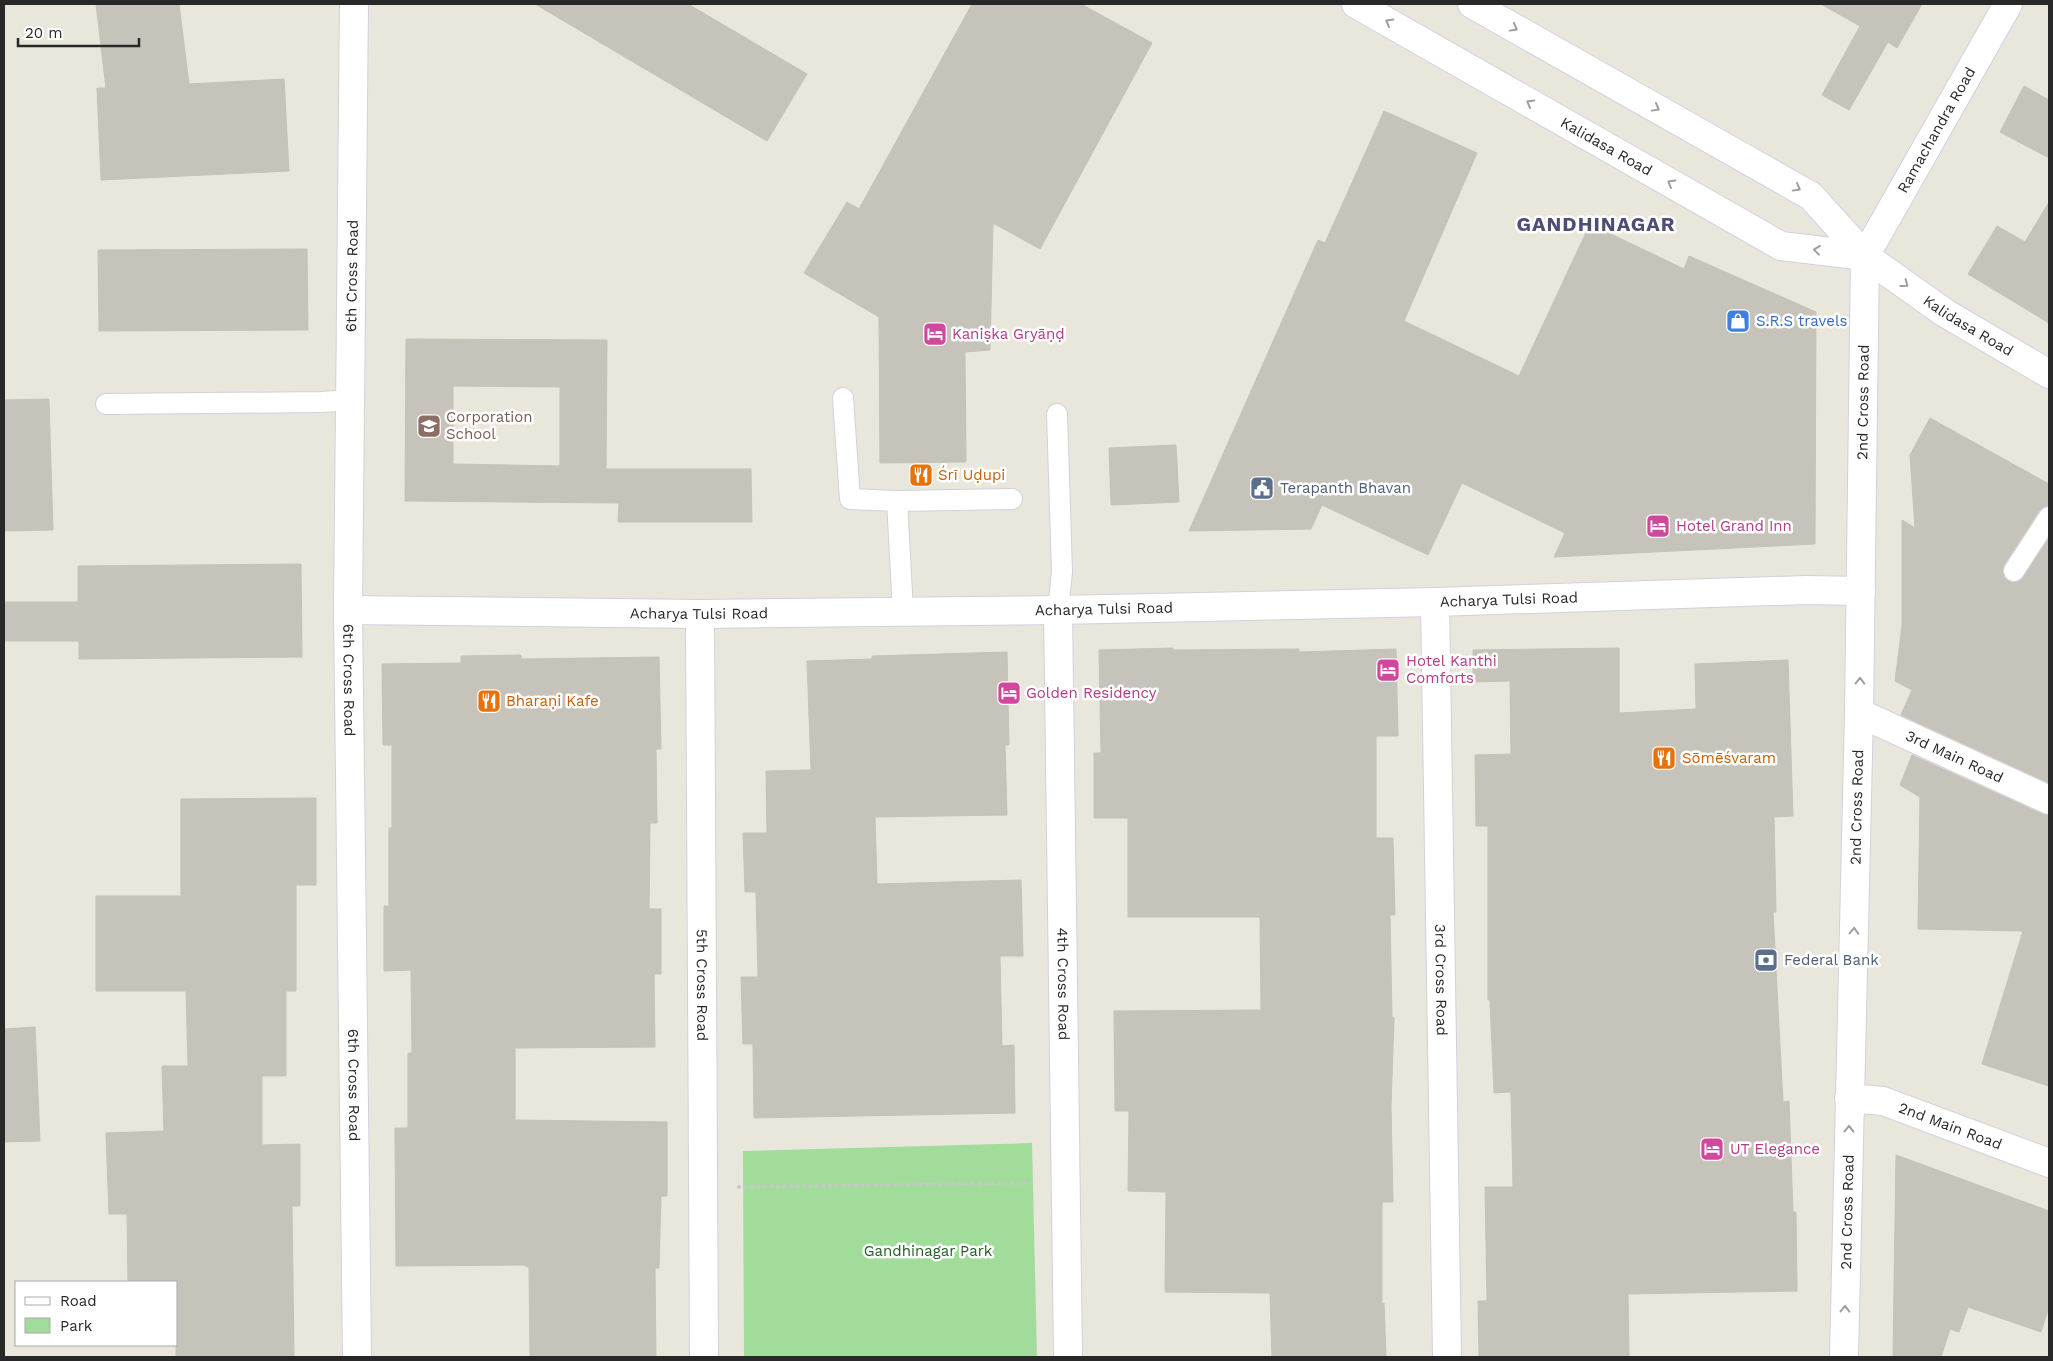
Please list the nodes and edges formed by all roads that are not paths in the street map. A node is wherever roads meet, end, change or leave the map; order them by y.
1 (354, 4) edge
2 (1356, 4) edge
3 (1472, 4) edge
4 (2008, 4) edge
5 (1865, 256) junction
6 (2049, 374) edge
7 (843, 398) dead end
8 (351, 400) junction
9 (106, 404) dead end
10 (1057, 414) dead end
11 (1012, 499) dead end
12 (897, 501) junction
13 (2049, 517) edge
14 (2014, 570) dead end
15 (1861, 590) junction
16 (1435, 602) junction
17 (348, 610) junction
18 (1058, 610) junction
19 (903, 611) junction
20 (700, 614) junction
21 (1860, 714) junction
22 (2049, 800) edge
23 (1849, 1098) junction
24 (2049, 1162) edge
25 (357, 1357) edge
26 (704, 1357) edge
27 (1068, 1357) edge
28 (1447, 1357) edge
29 (1844, 1357) edge

1 - 8 street, 6th Cross Road
5 -> 2 street, Kalidasa Road
3 -> 5 street, Kalidasa Road
4 - 5 street, Ramachandra Road
5 -> 6 street, Kalidasa Road
5 - 15 street, 2nd Cross Road
7 - 12 lane
8 - 9 lane
8 - 17 street, 6th Cross Road
10 - 18 lane
11 - 12 lane
12 - 19 lane
13 - 14 lane
15 - 16 street, Acharya Tulsi Road
21 -> 15 street, 2nd Cross Road
16 - 18 street, Acharya Tulsi Road
16 - 28 street, 3rd Cross Road
17 - 20 street, Acharya Tulsi Road
17 - 25 street, 6th Cross Road
18 - 19 street, Acharya Tulsi Road
18 - 27 street, 4th Cross Road
19 - 20 street, Acharya Tulsi Road
20 - 26 street, 5th Cross Road
21 - 22 street, 3rd Main Road
23 -> 21 street, 2nd Cross Road
23 - 24 street, 2nd Main Road
29 -> 23 street, 2nd Cross Road

